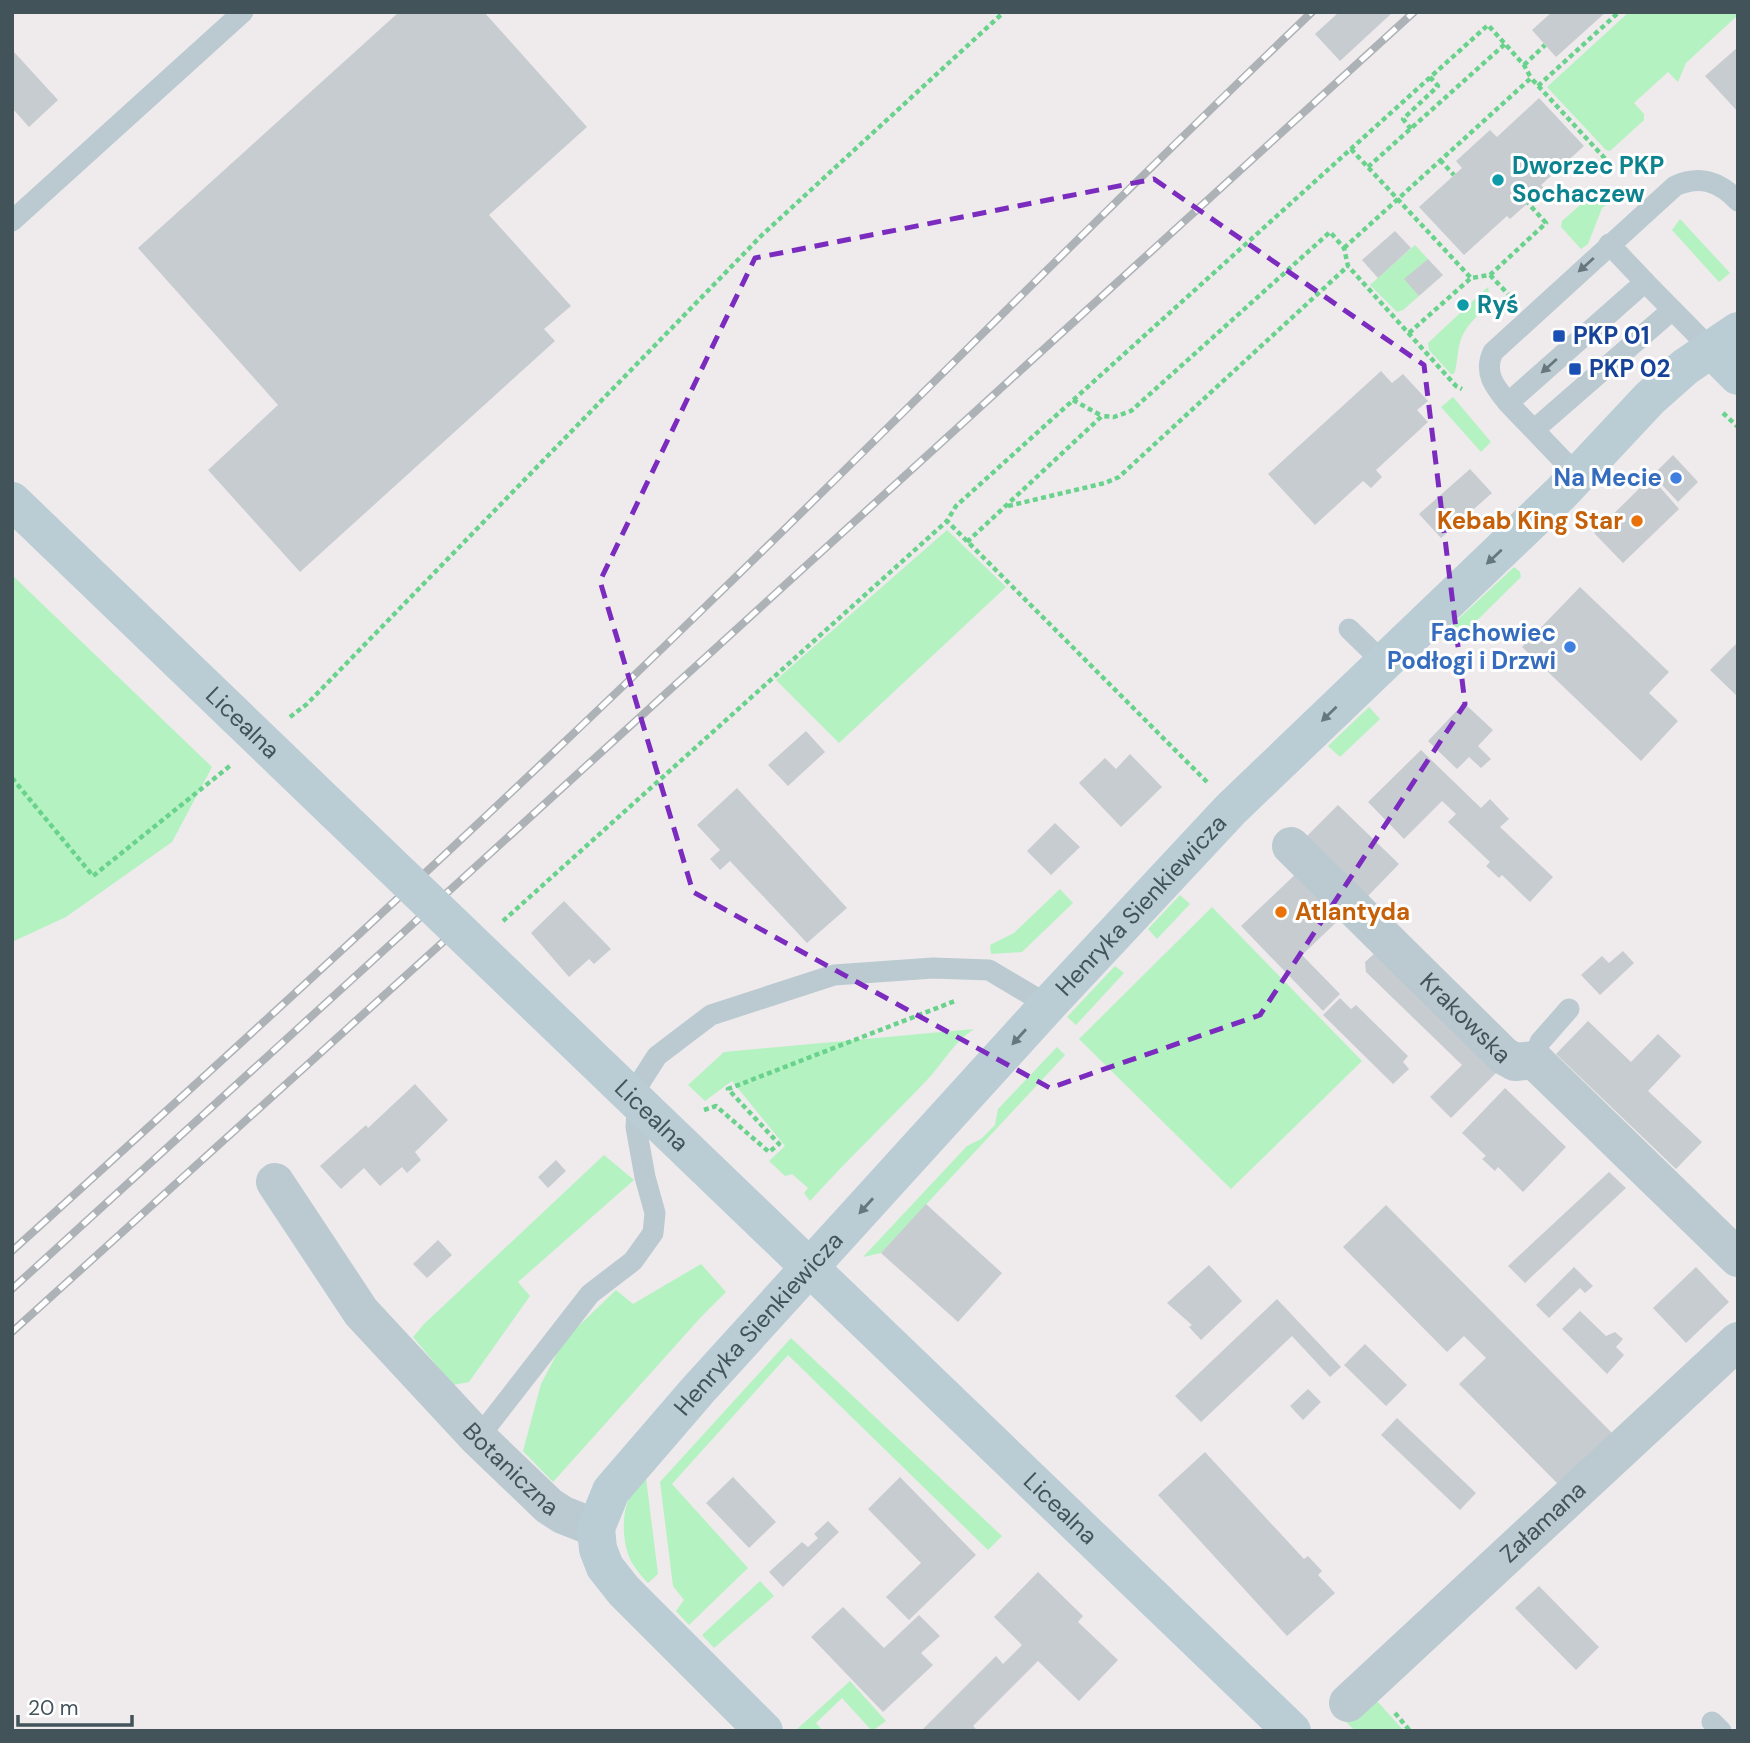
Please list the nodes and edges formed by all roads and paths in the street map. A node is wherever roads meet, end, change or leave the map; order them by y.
1 (243, 12) edge
2 (1004, 12) edge
3 (1619, 12) edge
4 (1505, 44) junction
5 (1545, 45) dead end
6 (1524, 65) junction
7 (1430, 77) junction
8 (1531, 78) junction
9 (1538, 86) junction
10 (1411, 129) junction
11 (1351, 149) junction
12 (1440, 160) junction
13 (1611, 165) dead end
14 (1368, 167) junction
15 (1454, 175) dead end
16 (1398, 199) junction
17 (1738, 201) edge
18 (1528, 203) dead end
19 (12, 221) edge
20 (1609, 244) junction
21 (1344, 248) junction
22 (1348, 266) junction
23 (1490, 275) junction
24 (1471, 278) junction
25 (1645, 282) junction
26 (1508, 295) dead end
27 (1672, 310) junction
28 (1409, 333) junction
29 (1724, 340) edge
30 (1738, 376) edge
31 (1469, 393) dead end
32 (1073, 400) junction
33 (1508, 403) junction
34 (1102, 416) junction
35 (1535, 429) junction
36 (1577, 475) junction
37 (12, 501) edge
38 (1005, 506) junction
39 (947, 521) junction
40 (967, 542) junction
41 (1349, 629) dead end
42 (1383, 662) junction
43 (285, 721) dead end
44 (232, 764) dead end
45 (12, 778) edge
46 (1211, 787) dead end
47 (1291, 846) dead end
48 (498, 926) dead end
49 (956, 1000) dead end
50 (1048, 1004) junction
51 (1569, 1009) dead end
52 (1534, 1060) junction
53 (704, 1110) dead end
54 (275, 1182) dead end
55 (822, 1255) junction
56 (1738, 1258) edge
57 (1738, 1341) edge
58 (478, 1438) junction
59 (596, 1528) junction
60 (1348, 1703) dead end
61 (1293, 1720) edge
62 (764, 1731) edge

1 - 19 lane
2 - 43 path
3 - 9 path
4 - 6 path
4 - 7 path
4 - 10 path
5 - 6 path
6 - 8 path
7 - 10 path
7 - 11 path
8 - 9 path
8 - 12 path
9 - 13 path
10 - 14 path
11 - 14 path
11 - 32 path
12 - 15 path
12 - 16 path
14 - 16 path
16 - 21 path
16 - 24 path
17 - 20 lane
18 - 23 path
20 - 25 lane
20 -> 33 lane
21 - 22 path
21 - 34 path
22 - 28 path
22 - 38 path
23 - 24 path
23 - 26 path
24 - 28 path
25 - 27 lane
25 -> 33 lane
27 - 29 lane
27 - 35 lane
28 - 31 path
29 - 30 street
29 - 36 street, Henryka Sienkiewicza
32 - 34 path
32 - 39 path
33 - 35 lane
34 - 38 path
35 - 36 lane
36 -> 42 street, Henryka Sienkiewicza
37 - 61 street, Licealna, bridge
38 - 40 path
39 - 40 path
39 - 48 path
40 - 46 path
41 - 42 lane
42 -> 50 street, Henryka Sienkiewicza
44 - 45 path
47 - 52 street, Krakowska
49 - 53 path
50 -> 55 street, Henryka Sienkiewicza
50 - 58 lane
51 - 52 lane
52 - 56 street, Krakowska
54 - 58 street, Botaniczna
55 - 59 street, Henryka Sienkiewicza
55 - 61 street, Licealna
57 - 60 street, Załamana
58 - 59 street, Botaniczna
59 - 62 street

